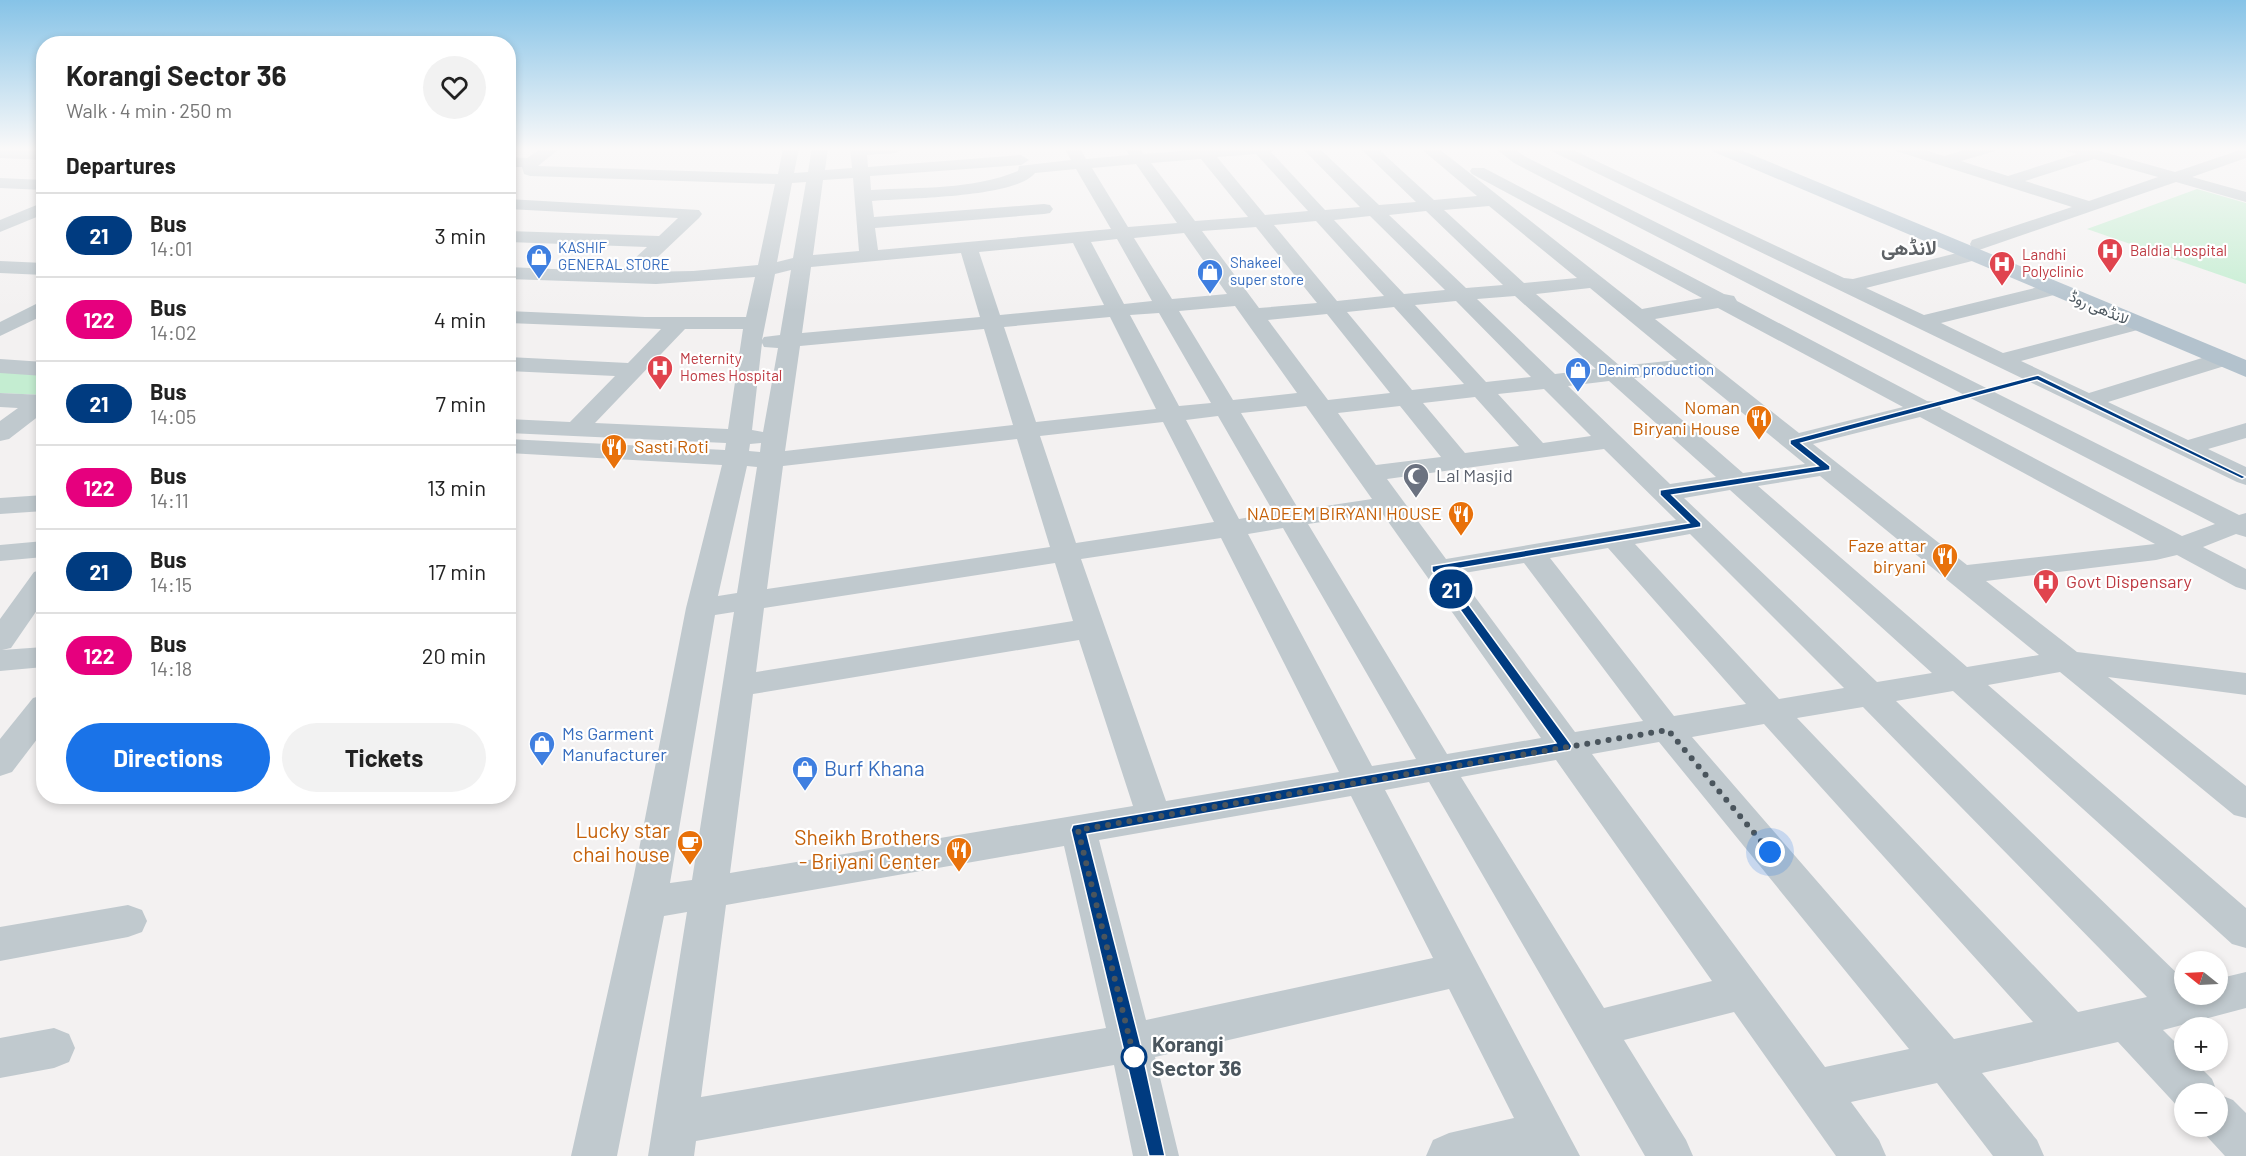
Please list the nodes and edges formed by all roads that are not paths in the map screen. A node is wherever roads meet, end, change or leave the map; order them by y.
1 (780, 202) edge
2 (812, 202) edge
3 (864, 202) edge
4 (1041, 202) edge
5 (1104, 202) edge
6 (1171, 202) edge
7 (1244, 202) edge
8 (1308, 202) edge
9 (1364, 202) edge
10 (1426, 202) edge
11 (1468, 202) edge
12 (1495, 202) edge
13 (1532, 202) edge
14 (1605, 202) edge
15 (1671, 202) edge
16 (1855, 202) edge
17 (1867, 202) edge
18 (2075, 202) edge
19 (2105, 202) edge
20 (516, 204) edge
21 (1429, 205) junction
22 (1682, 207) junction
23 (2091, 207) junction
24 (1044, 209) junction
25 (1372, 210) junction
26 (0, 215) edge
27 (36, 215) edge
28 (1320, 215) junction
29 (1634, 217) junction
30 (1260, 221) junction
31 (28, 223) junction
32 (866, 223) junction
33 (1582, 226) junction
34 (1189, 227) junction
35 (0, 228) edge
36 (1122, 234) junction
37 (1536, 234) junction
38 (516, 236) edge
39 (1069, 238) junction
40 (663, 242) junction
41 (968, 247) junction
42 (1976, 250) junction
43 (869, 256) junction
44 (802, 262) junction
45 (0, 267) edge
46 (36, 269) edge
47 (765, 272) junction
48 (626, 277) junction
49 (516, 281) edge
50 (1594, 282) junction
51 (1841, 283) junction
52 (1519, 289) junction
53 (2055, 289) junction
54 (1775, 291) junction
55 (1460, 295) junction
56 (1723, 300) junction
57 (1398, 301) junction
58 (1164, 306) junction
59 (1247, 307) junction
60 (1331, 307) junction
61 (36, 309) edge
62 (0, 310) edge
63 (1115, 310) junction
64 (36, 311) edge
65 (1637, 316) junction
66 (516, 317) edge
67 (991, 322) junction
68 (1922, 322) junction
69 (678, 324) junction
70 (2138, 324) junction
71 (0, 330) edge
72 (753, 334) junction
73 (790, 340) junction
74 (2246, 354) edge
75 (2223, 359) junction
76 (2001, 360) junction
77 (516, 364) edge
78 (1697, 364) junction
79 (0, 366) edge
80 (36, 368) edge
81 (632, 369) junction
82 (2246, 369) edge
83 (1617, 374) junction
84 (2038, 377) junction
85 (1551, 382) junction
86 (1484, 390) junction
87 (1975, 393) junction
88 (1404, 398) junction
89 (0, 400) edge
90 (2087, 401) junction
91 (1317, 403) junction
92 (36, 408) edge
93 (1225, 408) junction
94 (1924, 409) junction
95 (36, 412) edge
96 (1171, 414) junction
97 (5, 425) edge
98 (516, 426) edge
99 (576, 429) junction
100 (1027, 430) junction
101 (2246, 430) edge
102 (1610, 441) junction
103 (1793, 442) junction
104 (516, 446) edge
105 (736, 448) junction
106 (2187, 448) junction
107 (773, 449) junction
108 (1538, 452) junction
109 (1459, 462) junction
110 (1826, 468) junction
111 (1369, 474) junction
112 (2246, 477) edge
113 (1739, 483) junction
114 (1664, 493) junction
115 (36, 504) edge
116 (1390, 504) junction
117 (0, 506) edge
118 (1292, 519) junction
119 (1697, 525) junction
120 (2243, 525) edge
121 (1230, 528) junction
122 (1615, 539) junction
123 (2181, 546) junction
124 (36, 550) edge
125 (1065, 552) junction
126 (0, 553) edge
127 (1531, 553) junction
128 (1437, 568) junction
129 (1959, 574) junction
130 (2246, 581) edge
131 (36, 584) edge
132 (751, 601) junction
133 (13, 603) edge
134 (702, 608) junction
135 (1092, 628) junction
136 (0, 641) edge
137 (36, 658) edge
138 (0, 661) edge
139 (2066, 661) junction
140 (1961, 679) junction
141 (2246, 684) edge
142 (739, 686) junction
143 (1870, 694) junction
144 (1772, 712) junction
145 (36, 716) edge
146 (1668, 730) junction
147 (1565, 746) junction
148 (0, 763) edge
149 (1438, 768) junction
150 (1364, 781) junction
151 (2246, 805) edge
152 (1154, 817) junction
153 (1078, 830) junction
154 (709, 893) junction
155 (647, 903) junction
156 (128, 921) dead end
157 (2246, 932) edge
158 (0, 944) edge
159 (1460, 969) junction
160 (2246, 990) edge
161 (1743, 991) junction
162 (2228, 994) edge
163 (2174, 997) edge
164 (2182, 1005) edge
165 (2126, 1021) junction
166 (1594, 1029) junction
167 (2070, 1033) junction
168 (1131, 1042) junction
169 (54, 1048) dead end
170 (0, 1058) edge
171 (1946, 1061) junction
172 (2185, 1083) edge
173 (1815, 1090) junction
174 (2228, 1126) edge
175 (674, 1139) edge
176 (2246, 1144) edge
177 (1551, 1145) edge
178 (594, 1156) edge
179 (1156, 1156) edge
180 (1449, 1156) edge
181 (1670, 1156) edge
182 (1863, 1156) edge
183 (2021, 1156) edge

1 - 47 street
2 - 44 street
3 - 32 street
4 - 24 street
5 - 36 street
6 - 34 street
7 - 30 street
8 - 28 street
9 - 25 street
10 - 21 street
11 - 21 street
12 - 37 street
13 - 33 street
14 - 29 street
15 - 22 street
16 - 42 main road, لانڈھی روڈ
17 - 42 main road, لانڈھی روڈ
18 - 23 street
19 - 23 street
20 - 40 street
21 - 25 street
21 - 52 street
22 - 29 street
22 - 51 street
23 - 42 street
24 - 32 street
24 - 39 street
25 - 28 street
25 - 55 street
26 - 31 street
27 - 31 street
28 - 30 street
28 - 57 street
29 - 33 street
29 - 54 street
30 - 34 street
30 - 60 street
31 - 35 street
32 - 43 street
33 - 37 street
33 - 56 street
34 - 36 street
34 - 59 street
36 - 39 street
36 - 58 street
37 - 50 street
38 - 40 street
39 - 41 street
39 - 63 street
40 - 48 street
41 - 43 street
41 - 67 street
42 - 51 street
42 - 53 main road, لانڈھی روڈ
42 - 74 main road, لانڈھی روڈ
43 - 44 street
44 - 47 street
44 - 73 street
45 - 46 street
47 - 48 street
47 - 72 street
48 - 49 street
50 - 52 street
50 - 65 street
51 - 54 street
51 - 68 street
52 - 55 street
52 - 83 street
53 - 68 street
53 - 70 main road, لانڈھی روڈ
54 - 56 street
54 - 87 street
55 - 57 street
55 - 85 street
56 - 65 street
56 - 94 street
57 - 60 street
57 - 86 street
58 - 59 street
58 - 63 street
58 - 93 street
59 - 60 street
59 - 91 street
60 - 88 street
61 - 62 street
63 - 67 street
63 - 96 street
64 - 71 street
65 - 78 street
66 - 69 street
67 - 73 street
67 - 100 street
68 - 76 street
69 - 72 street
69 - 81 street
70 - 75 main road, لانڈھی روڈ
70 - 76 street
72 - 73 street
72 - 105 street
73 - 107 street
75 - 82 main road, لانڈھی روڈ
75 - 90 street
76 - 84 street
77 - 81 street
78 - 83 street
78 - 103 street
79 - 80 street
81 - 99 street
83 - 85 street
83 - 113 street
84 - 87 street
84 - 90 street
85 - 86 street
85 - 102 street
86 - 88 street
86 - 108 street
87 - 94 street
87 - 120 street
88 - 91 street
88 - 109 street
89 - 92 street
90 - 106 street
91 - 93 street
91 - 111 street
93 - 96 street
93 - 118 street
94 - 103 street
94 - 123 street
95 - 97 street
96 - 100 street
96 - 121 street
98 - 99 street
99 - 105 street
100 - 107 street
100 - 125 street
101 - 106 street
102 - 108 street
102 - 114 street
103 - 110 street
104 - 105 street
105 - 107 street
105 - 134 street
106 - 112 street
107 - 132 street
108 - 109 street
109 - 111 street
110 - 113 street
110 - 129 street
111 - 116 street
113 - 114 street
113 - 140 street
114 - 119 street
115 - 117 street
116 - 118 street
116 - 128 street
118 - 121 street
118 - 149 street
119 - 122 street
119 - 143 street
120 - 123 street
121 - 125 street
121 - 150 street
122 - 127 street
122 - 144 street
123 - 129 street
123 - 130 street
124 - 126 street
125 - 132 street
125 - 135 street
127 - 128 street
127 - 146 street
128 - 147 street
129 - 139 street
131 - 133 street
132 - 134 street
132 - 142 street
133 - 136 street
134 - 155 street
135 - 142 street
135 - 152 street
137 - 138 street
139 - 140 street
139 - 141 street
139 - 151 street
140 - 143 street
140 - 157 street
142 - 154 street
143 - 144 street
143 - 163 street
144 - 146 street
144 - 167 street
145 - 148 street
146 - 147 street
146 - 171 street
147 - 149 street
147 - 161 street
149 - 150 street
149 - 166 street
150 - 152 street
150 - 159 street
152 - 153 street
153 - 154 street
153 - 168 street
154 - 155 street
154 - 175 street
155 - 178 street
156 - 158 street
159 - 168 street
159 - 177 street
160 - 162 street
161 - 166 street
161 - 173 street
164 - 165 street
165 - 167 street
165 - 172 street
166 - 181 street
167 - 171 street
168 - 175 street
168 - 179 street
169 - 170 street
171 - 173 street
171 - 183 street
173 - 182 street
174 - 176 street
177 - 180 street

